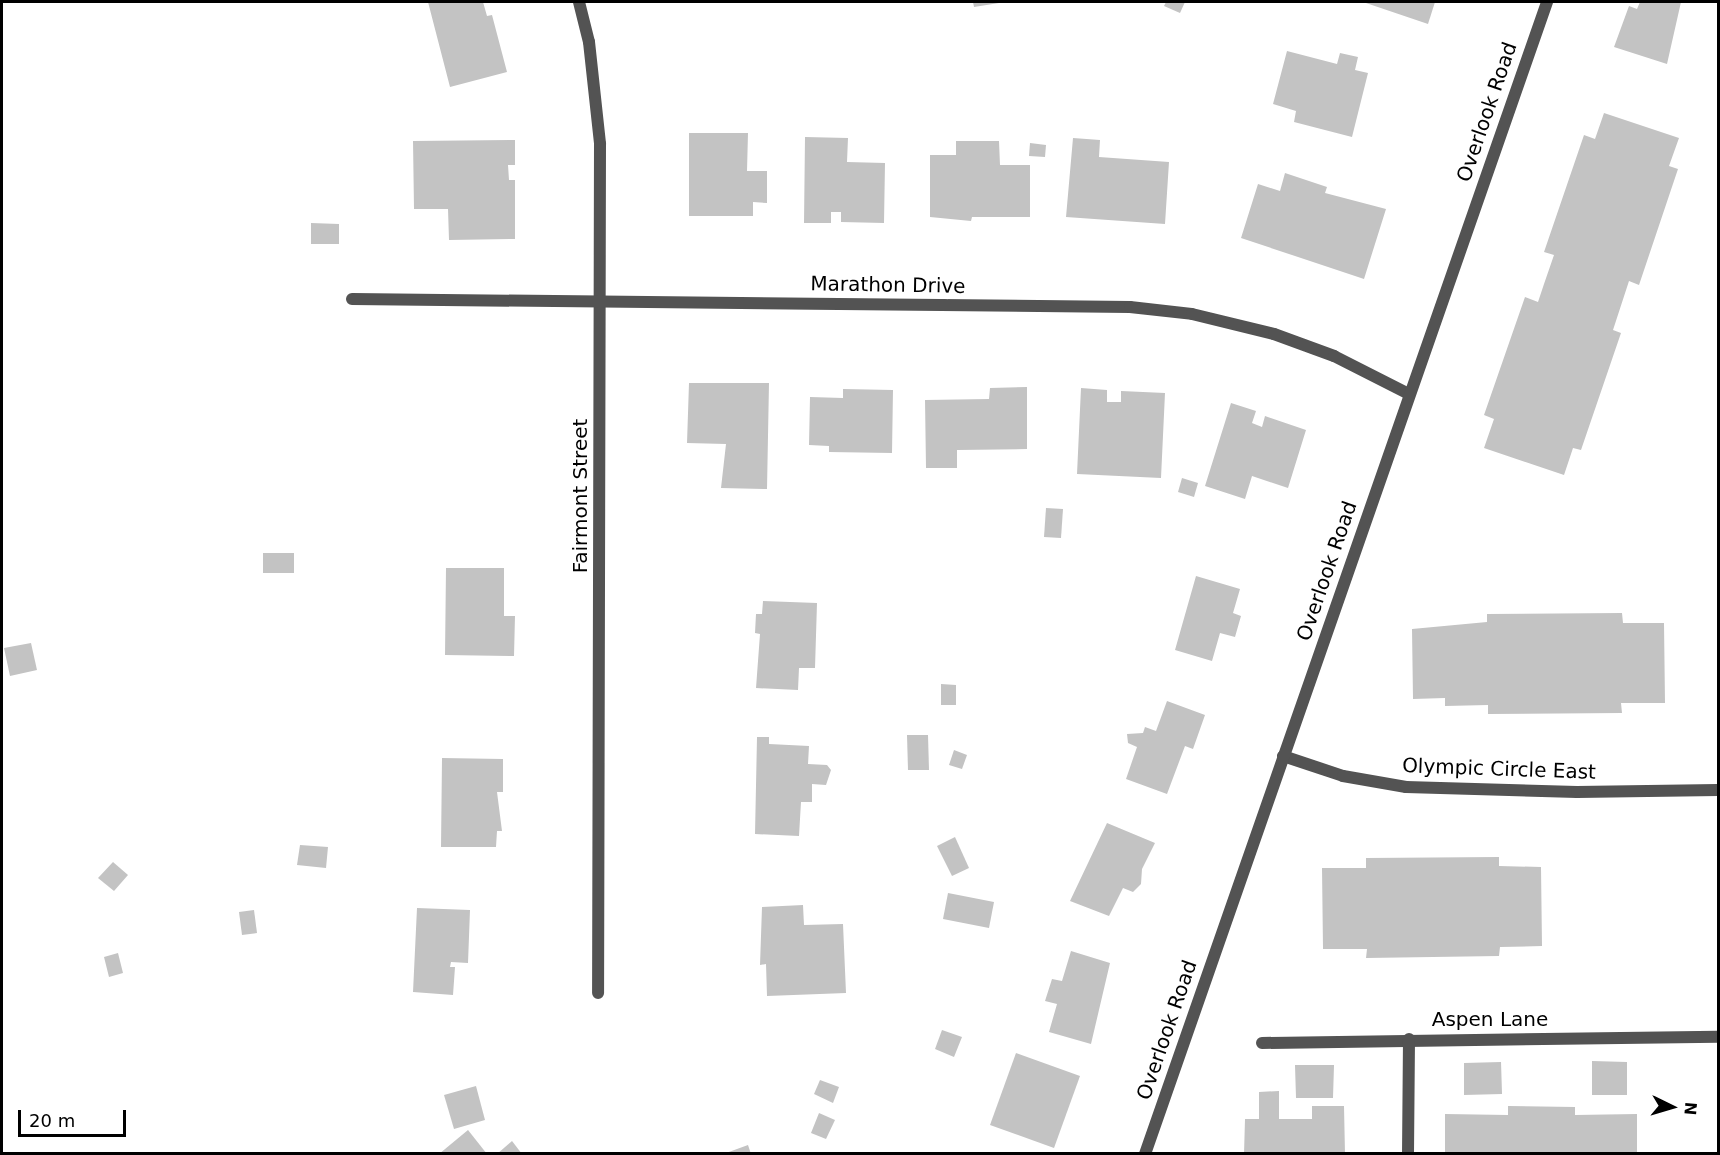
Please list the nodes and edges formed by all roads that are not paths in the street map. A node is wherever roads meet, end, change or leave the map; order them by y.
1 (579, 2) edge
2 (1547, 2) edge
3 (352, 299) dead end
4 (600, 300) junction
5 (1408, 394) junction
6 (1283, 756) junction
7 (1719, 790) edge
8 (598, 993) dead end
9 (1719, 1037) edge
10 (1409, 1038) junction
11 (1262, 1043) dead end
12 (1145, 1154) edge
13 (1408, 1154) edge

1 - 4 street, Fairmont Street
2 - 5 street, Overlook Road
3 - 4 street, Marathon Drive
4 - 5 street, Marathon Drive
4 - 8 street, Fairmont Street
5 - 6 street, Overlook Road
6 - 7 street, Olympic Circle East
6 - 12 street, Overlook Road
9 - 10 street, Aspen Lane
10 - 11 street, Aspen Lane
10 - 13 street

